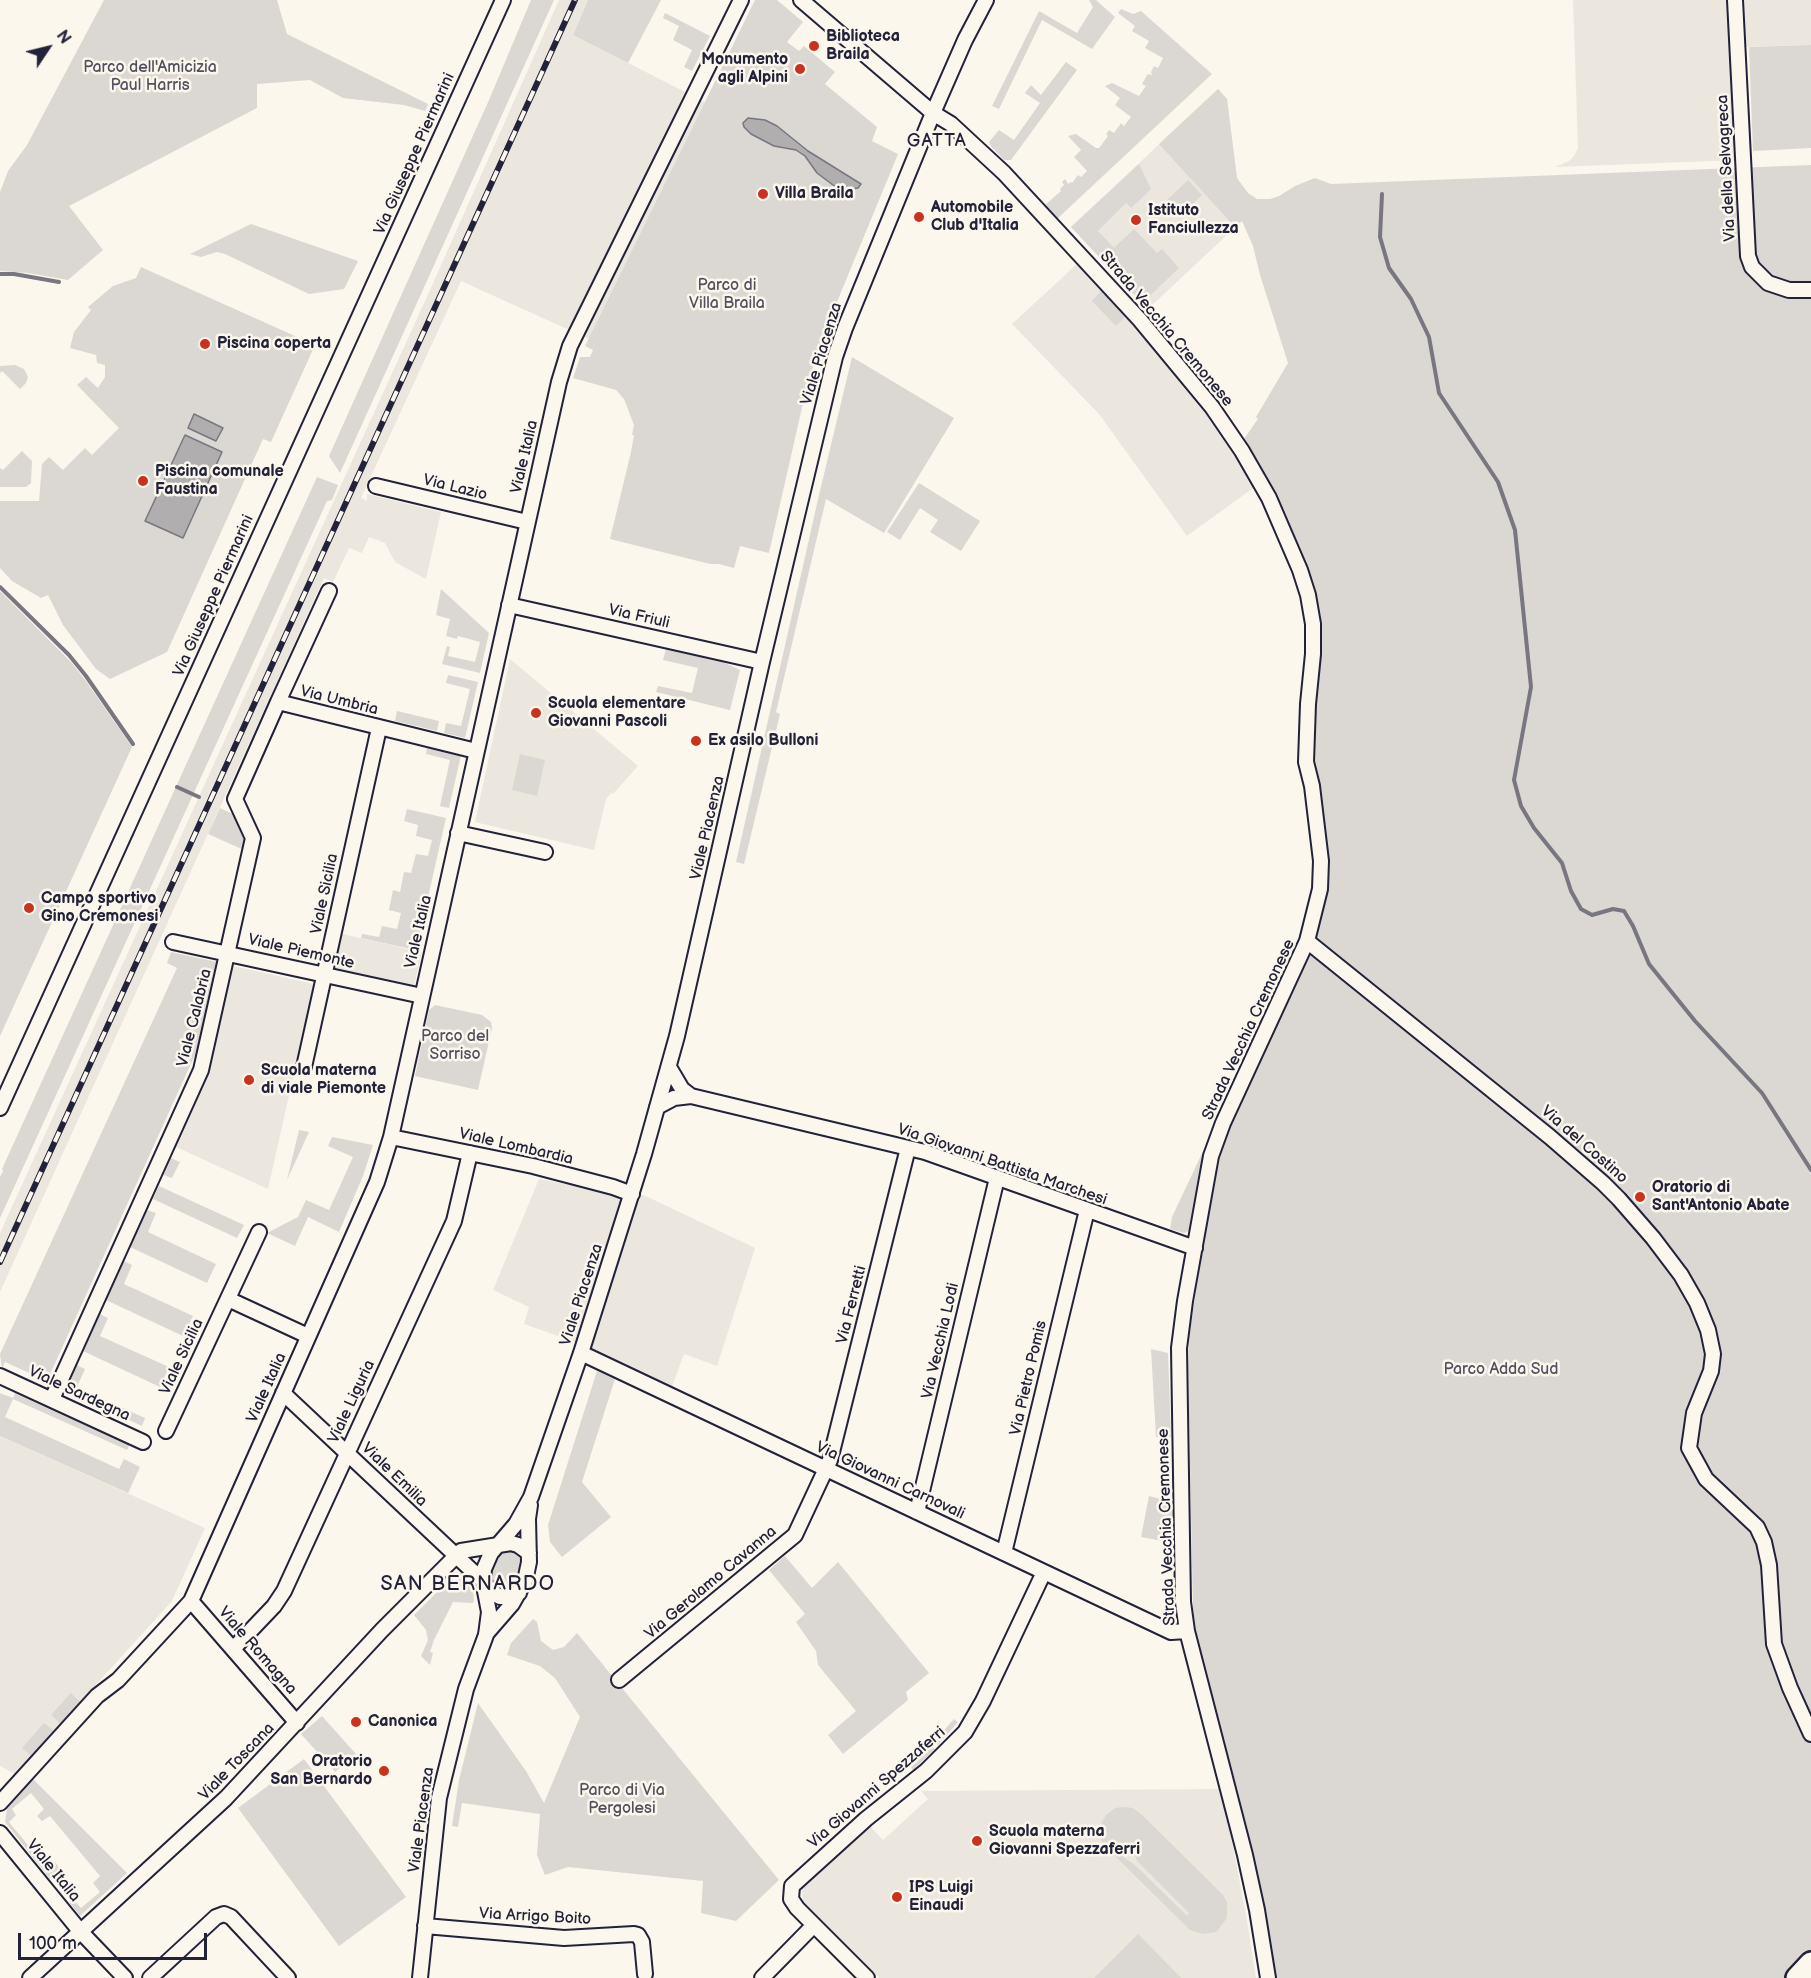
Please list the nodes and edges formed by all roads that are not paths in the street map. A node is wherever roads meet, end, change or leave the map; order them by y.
1 (503, 0) edge
2 (741, 0) edge
3 (801, 0) edge
4 (986, 0) edge
5 (1735, 0) edge
6 (933, 113) junction
7 (1811, 290) edge
8 (376, 486) dead end
9 (527, 522) junction
10 (329, 591) dead end
11 (509, 605) junction
12 (762, 662) junction
13 (278, 702) junction
14 (379, 728) junction
15 (476, 752) junction
16 (458, 833) junction
17 (545, 852) dead end
18 (1307, 941) junction
19 (173, 942) dead end
20 (228, 953) junction
21 (325, 974) junction
22 (422, 996) junction
23 (669, 1066) junction
24 (304, 1067) dead end
25 (691, 1096) junction
26 (657, 1107) junction
27 (0, 1108) edge
28 (391, 1137) junction
29 (908, 1148) junction
30 (470, 1153) junction
31 (997, 1178) junction
32 (632, 1194) junction
33 (1087, 1210) junction
34 (260, 1232) dead end
35 (1195, 1248) junction
36 (228, 1299) junction
37 (308, 1336) junction
38 (581, 1353) junction
39 (0, 1376) edge
40 (283, 1393) junction
41 (52, 1400) junction
42 (166, 1431) dead end
43 (143, 1442) dead end
44 (347, 1453) junction
45 (826, 1469) junction
46 (531, 1497) junction
47 (917, 1512) junction
48 (497, 1545) junction
49 (529, 1553) junction
50 (1004, 1553) junction
51 (455, 1557) junction
52 (1044, 1572) junction
53 (483, 1581) junction
54 (519, 1593) junction
55 (191, 1600) junction
56 (1187, 1631) junction
57 (486, 1635) junction
58 (233, 1649) junction
59 (619, 1680) dead end
60 (297, 1723) junction
61 (1811, 1734) edge
62 (0, 1803) edge
63 (0, 1833) edge
64 (814, 1925) junction
65 (425, 1926) junction
66 (80, 1930) junction
67 (1811, 1963) edge
68 (645, 1974) dead end
69 (30, 1978) edge
70 (125, 1978) edge
71 (150, 1978) edge
72 (288, 1978) edge
73 (420, 1978) edge
74 (762, 1978) edge
75 (867, 1978) edge
76 (1268, 1978) edge
77 (1797, 1978) edge

1 - 27 street, Via Giuseppe Piermarini
2 - 9 street, Viale Italia
3 - 6 street, Strada Vecchia Cremonese
4 - 6 street, Viale Piacenza
5 - 7 street, Via della Selvagreca
6 - 12 street, Viale Piacenza
6 - 18 street, Strada Vecchia Cremonese
8 - 9 street, Via Lazio
9 - 11 street, Viale Italia
10 - 13 street, Via Umbria
11 - 12 street, Via Friuli
11 - 15 street, Viale Italia
12 - 23 street, Viale Piacenza
13 - 14 street, Via Umbria
13 - 20 street, Viale Calabria
14 - 15 street, Via Umbria
14 - 21 street, Viale Sicilia
15 - 16 street, Viale Italia
16 - 17 street
16 - 22 street, Viale Italia
18 - 35 street, Strada Vecchia Cremonese
18 - 61 street, Via del Costino
19 - 20 street, Viale Piemonte
20 - 21 street, Viale Piemonte
20 - 41 street, Viale Calabria
21 - 22 street, Viale Piemonte
21 - 24 street, Viale Sicilia
22 - 28 street, Viale Italia
23 - 25 street
23 - 26 street, Viale Piacenza
25 - 26 street, Via Giovanni Battista Marchesi
25 - 29 street, Via Giovanni Battista Marchesi
26 - 32 street, Viale Piacenza
28 - 30 street, Viale Lombardia
28 - 37 street, Viale Italia
29 - 31 street, Via Giovanni Battista Marchesi
29 - 45 street, Via Ferretti
30 - 32 street, Viale Lombardia
30 - 44 street, Viale Liguria
31 - 33 street, Via Giovanni Battista Marchesi
31 - 47 street, Via Vecchia Lodi
32 - 38 street, Viale Piacenza
33 - 35 street, Via Giovanni Battista Marchesi
33 - 50 street, Via Pietro Pomis
34 - 36 street, Viale Sicilia
35 - 56 street, Strada Vecchia Cremonese
36 - 37 street
36 - 42 street, Viale Sicilia
37 - 40 street, Viale Italia
38 - 45 street, Via Giovanni Carnovali
38 - 46 street, Viale Piacenza
39 - 41 street, Viale Sardegna
40 - 44 street, Viale Emilia
40 - 55 street, Viale Italia
41 - 43 street, Viale Sardegna
44 - 51 street, Viale Emilia
44 - 58 street, Viale Liguria
45 - 47 street, Via Giovanni Carnovali
45 - 59 street, Via Gerolamo Cavanna
46 - 48 street, Viale Piacenza
46 - 49 street, Viale Piacenza
47 - 50 street, Via Giovanni Carnovali
48 - 49 street
48 - 51 street
48 - 53 street
49 - 54 street
50 - 52 street, Via Giovanni Carnovali
51 - 53 street, Viale Emilia
51 - 60 street, Viale Toscana
52 - 56 street, Via Giovanni Carnovali
52 - 64 street, Via Giovanni Spezzaferri
53 - 54 street
53 - 57 street, Viale Piacenza
54 - 57 street, Viale Piacenza
55 - 58 street, Viale Romagna
55 - 62 street, Viale Italia
56 - 76 street, Strada Vecchia Cremonese
57 - 65 street, Viale Piacenza
58 - 60 street, Viale Romagna
60 - 66 street, Viale Toscana
63 - 66 street, Viale Italia
64 - 74 street
64 - 75 street
65 - 68 street, Via Arrigo Boito
65 - 73 street, Viale Piacenza
66 - 69 street, Viale Toscana
66 - 70 street, Viale Italia
67 - 77 highway
71 - 72 street

